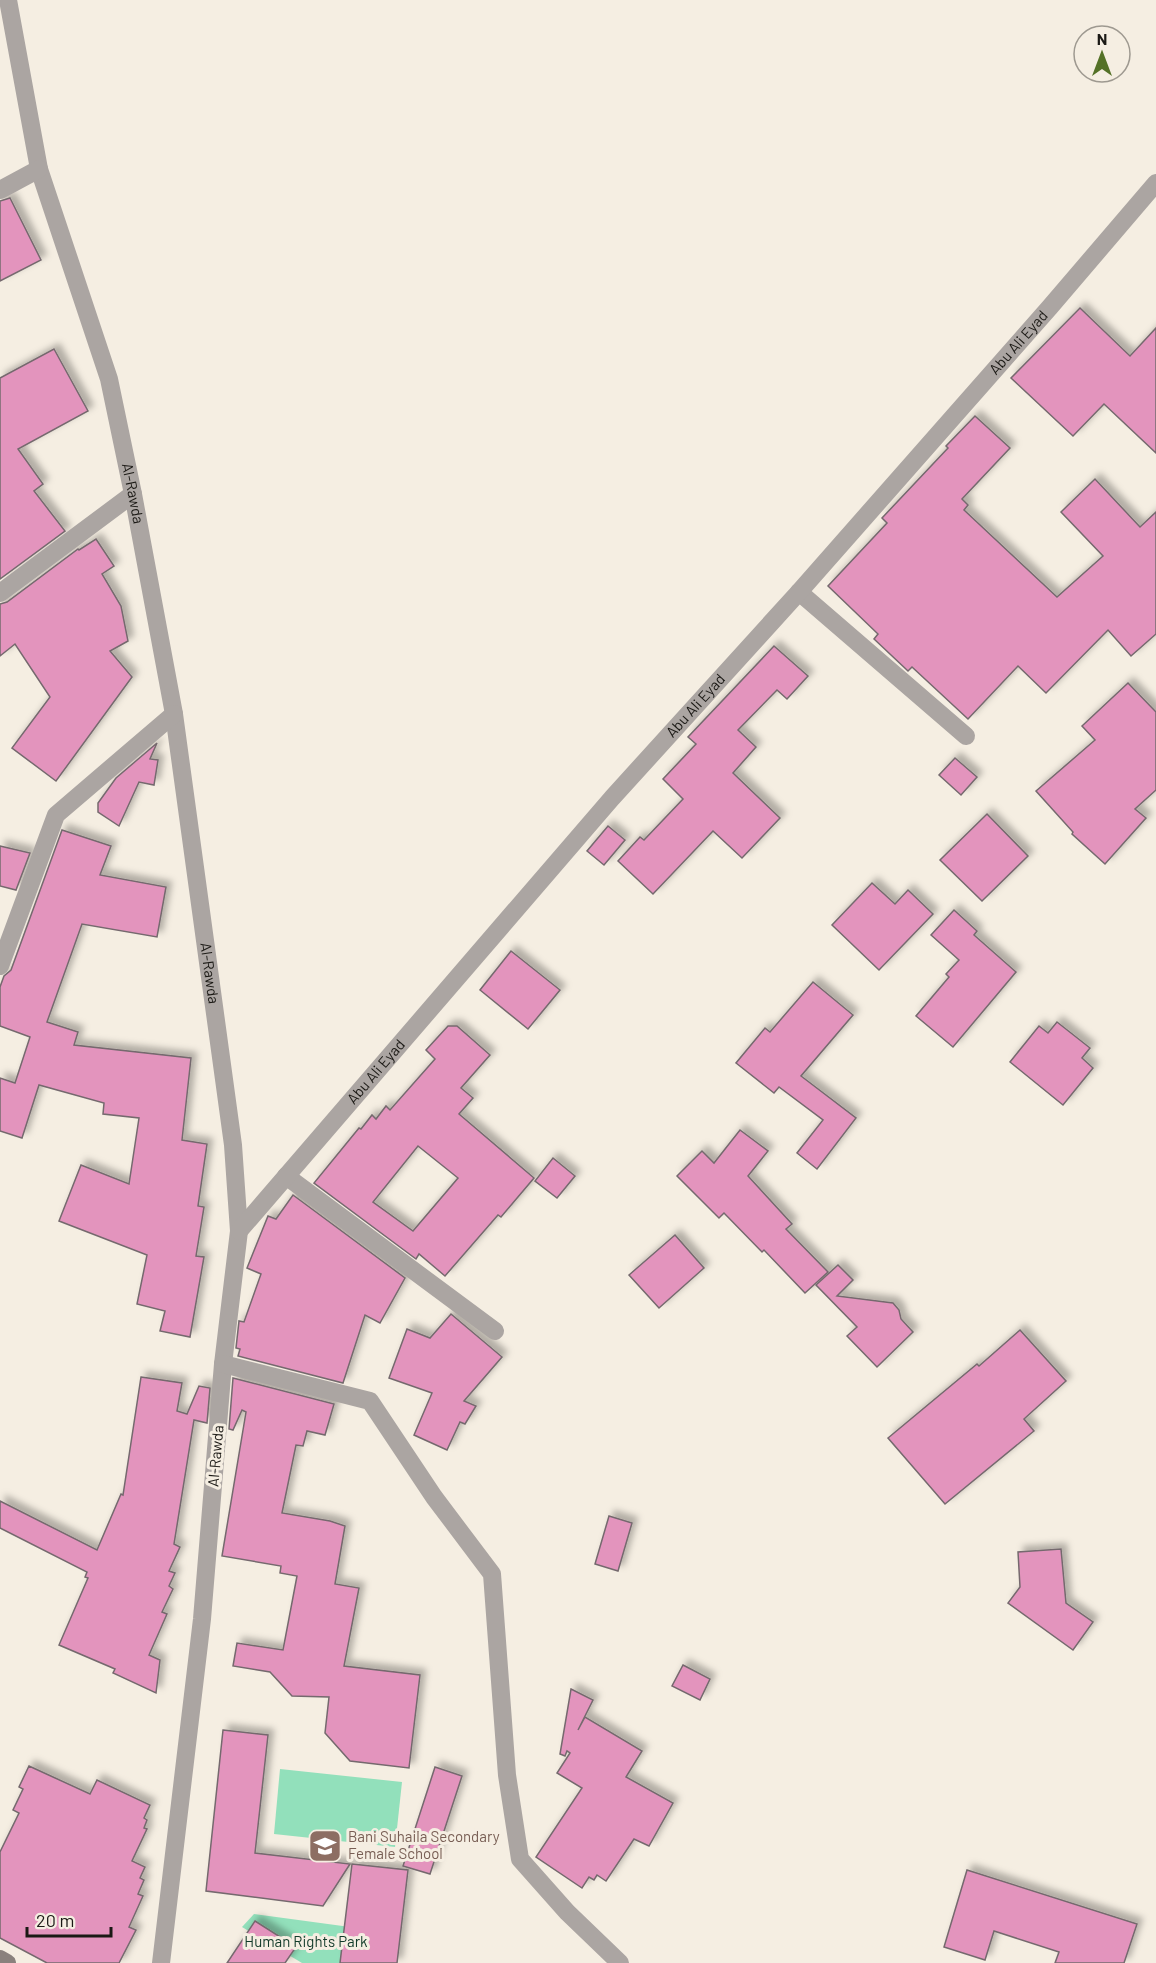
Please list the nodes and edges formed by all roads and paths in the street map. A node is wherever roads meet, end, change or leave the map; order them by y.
1 (9, 0) edge
2 (39, 169) junction
3 (1156, 183) edge
4 (0, 190) edge
5 (133, 494) junction
6 (799, 592) junction
7 (0, 593) edge
8 (174, 714) junction
9 (966, 736) dead end
10 (0, 966) edge
11 (286, 1176) junction
12 (238, 1231) junction
13 (495, 1331) dead end
14 (223, 1364) junction
15 (0, 1959) edge
16 (7, 1963) edge
17 (161, 1963) edge
18 (620, 1963) edge

1 - 2 street, Al-Rawda
2 - 4 street
2 - 5 street, Al-Rawda
3 - 6 street, Abu Ali Eyad
5 - 7 street
5 - 8 street, Al-Rawda
6 - 9 street
6 - 11 street, Abu Ali Eyad
8 - 10 street
8 - 12 street, Al-Rawda
11 - 12 street, Abu Ali Eyad
11 - 13 street
12 - 14 street, Al-Rawda
14 - 17 street, Al-Rawda
14 - 18 street
15 - 16 street

